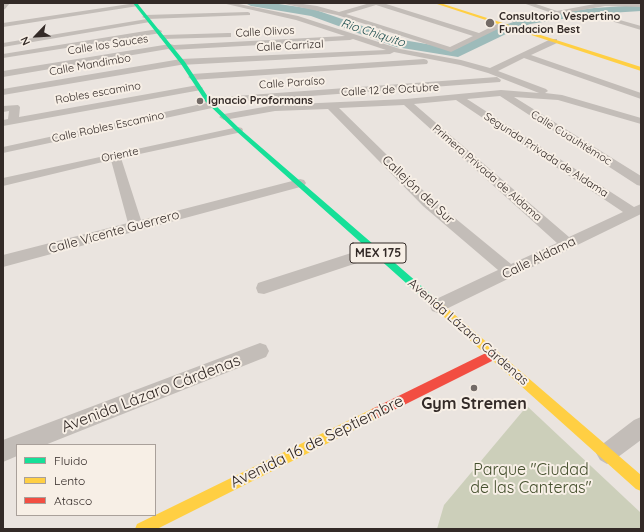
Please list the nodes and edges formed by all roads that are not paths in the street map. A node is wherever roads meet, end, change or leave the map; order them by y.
1 (6, 3) edge
2 (283, 3) edge
3 (377, 3) edge
4 (436, 3) edge
5 (463, 3) edge
6 (526, 3) edge
7 (224, 4) edge
8 (602, 4) edge
9 (639, 4) edge
10 (138, 6) edge
11 (3, 8) edge
12 (273, 13) junction
13 (557, 13) junction
14 (339, 14) junction
15 (593, 14) junction
16 (616, 14) dead end
17 (146, 19) junction
18 (556, 21) dead end
19 (517, 24) junction
20 (3, 25) edge
21 (504, 25) junction
22 (641, 28) edge
23 (337, 30) junction
24 (313, 31) dead end
25 (160, 34) junction
26 (234, 34) dead end
27 (480, 36) junction
28 (360, 37) junction
29 (554, 41) junction
30 (274, 42) junction
31 (3, 45) edge
32 (170, 47) junction
33 (398, 51) junction
34 (614, 51) junction
35 (3, 56) edge
36 (525, 56) junction
37 (276, 58) junction
38 (606, 58) junction
39 (641, 60) edge
40 (443, 61) junction
41 (182, 63) junction
42 (641, 69) edge
43 (491, 71) junction
44 (3, 74) edge
45 (192, 77) junction
46 (500, 79) junction
47 (473, 81) junction
48 (198, 88) junction
49 (3, 92) edge
50 (501, 93) junction
51 (483, 94) junction
52 (641, 96) edge
53 (459, 98) junction
54 (559, 98) junction
55 (406, 102) junction
56 (210, 103) junction
57 (330, 105) junction
58 (3, 109) edge
59 (224, 116) junction
60 (13, 121) junction
61 (641, 121) edge
62 (3, 123) edge
63 (238, 130) junction
64 (3, 150) edge
65 (115, 156) junction
66 (3, 182) edge
67 (641, 182) edge
68 (300, 183) junction
69 (637, 211) edge
70 (136, 227) junction
71 (568, 244) junction
72 (376, 251) junction
73 (3, 262) edge
74 (510, 272) junction
75 (264, 288) dead end
76 (438, 306) junction
77 (260, 352) dead end
78 (492, 354) junction
79 (641, 427) edge
80 (21, 444) edge
81 (16, 446) edge
82 (3, 451) edge
83 (607, 453) junction
84 (641, 484) edge
85 (146, 528) edge

1 - 11 street
2 - 14 street
3 - 14 street
3 - 27 street
4 - 21 main road
5 - 19 main road
6 - 13 street
7 - 12 street, Calle 12 de Octubre
8 - 9 street
8 - 13 street
10 - 17 main road, Avenida Lázaro Cárdenas / MEX 175
10 - 20 street
12 - 17 street
12 - 23 street, Calle 12 de Octubre
13 - 19 street
14 - 27 street
15 - 16 street
15 - 18 street
15 - 22 street
17 - 25 main road, Avenida Lázaro Cárdenas / MEX 175
17 - 31 street
19 - 21 main road
19 - 29 main road
19 - 34 main road
21 - 27 street
23 - 24 street
23 - 28 street, Calle 12 de Octubre
25 - 26 street
25 - 32 main road, Avenida Lázaro Cárdenas / MEX 175
25 - 35 street
28 - 30 street, Calle Olivos
28 - 33 street, Calle 12 de Octubre
29 - 36 street
29 - 38 main road
30 - 32 street, Calle Olivos
30 - 37 street
32 - 41 main road, Avenida Lázaro Cárdenas / MEX 175
32 - 44 street, Calle los Sauces
33 - 37 street, Calle Carrizal
33 - 40 street, Calle 12 de Octubre
34 - 38 main road
34 - 39 main road
36 - 43 street
36 - 52 street
37 - 41 street, Calle Carrizal
38 - 42 main road
40 - 43 street, Calle 12 de Octubre
40 - 45 street
41 - 45 main road, Avenida Lázaro Cárdenas / MEX 175
41 - 49 street, Calle Mandimbo
43 - 46 street, Calle 12 de Octubre
45 - 48 main road, Avenida Lázaro Cárdenas / MEX 175
46 - 47 street, Calle Paraíso
46 - 50 street
46 - 54 street, Calle 12 de Octubre
47 - 51 street
47 - 56 street, Calle Paraíso
48 - 56 main road, Avenida Lázaro Cárdenas / MEX 175
48 - 60 street, Robles escamino
50 - 51 street, Calle 12 de Octubre
50 - 54 street, Calle 12 de Octubre
50 - 67 street, Calle Cuauhtémoc
51 - 53 street, Calle 12 de Octubre
53 - 55 street, Calle 12 de Octubre
53 - 69 street, Segunda Privada de Aldama
54 - 61 street, Calle 12 de Octubre
55 - 57 street, Calle 12 de Octubre
55 - 71 street, Primera Privada de Aldama
56 - 59 main road, Avenida Lázaro Cárdenas / MEX 175
56 - 64 street, Calle Robles Escamino
57 - 59 street, Calle 12 de Octubre
57 - 74 street, Callejón del Sur
58 - 60 street
59 - 63 main road, Avenida Lázaro Cárdenas / MEX 175
60 - 62 street, Robles escamino
63 - 65 street, Oriente
63 - 68 main road, Avenida Lázaro Cárdenas / MEX 175
65 - 66 street, Oriente
65 - 70 street
68 - 70 street, Calle Vicente Guerrero
68 - 72 main road, Avenida Lázaro Cárdenas / MEX 175
69 - 71 street, Calle Aldama
70 - 73 street, Calle Vicente Guerrero
71 - 74 street, Calle Aldama
72 - 75 street
72 - 76 main road, Avenida Lázaro Cárdenas / MEX 175
74 - 76 street, Calle Aldama
76 - 78 main road, Avenida Lázaro Cárdenas / MEX 175
77 - 80 street, Avenida Lázaro Cárdenas
78 - 83 main road, Avenida Lázaro Cárdenas / MEX 175
78 - 85 main road, Avenida 16 de Septiembre
79 - 83 street
81 - 82 street, Avenida Lázaro Cárdenas
83 - 84 main road, Avenida Lázaro Cárdenas / MEX 175

